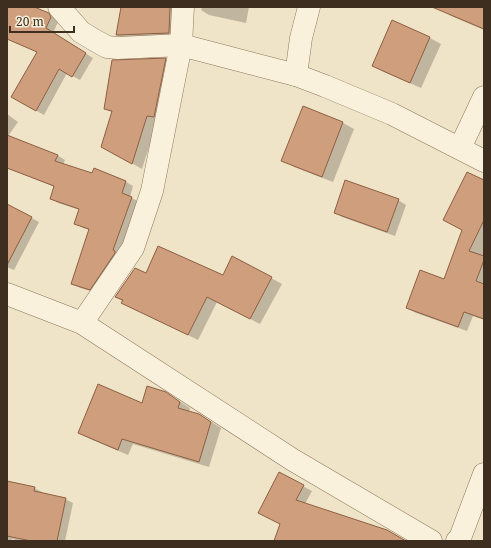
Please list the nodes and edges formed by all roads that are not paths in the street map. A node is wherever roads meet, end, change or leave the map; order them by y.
1 (59, 7) edge
2 (183, 7) edge
3 (310, 7) edge
4 (181, 45) junction
5 (296, 75) junction
6 (484, 97) edge
7 (460, 148) junction
8 (484, 161) edge
9 (7, 294) edge
10 (82, 324) junction
11 (484, 474) edge
12 (431, 541) edge
13 (457, 541) edge

1 - 4 street
2 - 4 street
3 - 5 street
4 - 5 street
4 - 10 street
5 - 7 street
6 - 7 street
7 - 8 street
9 - 10 street
10 - 12 street
11 - 13 street

